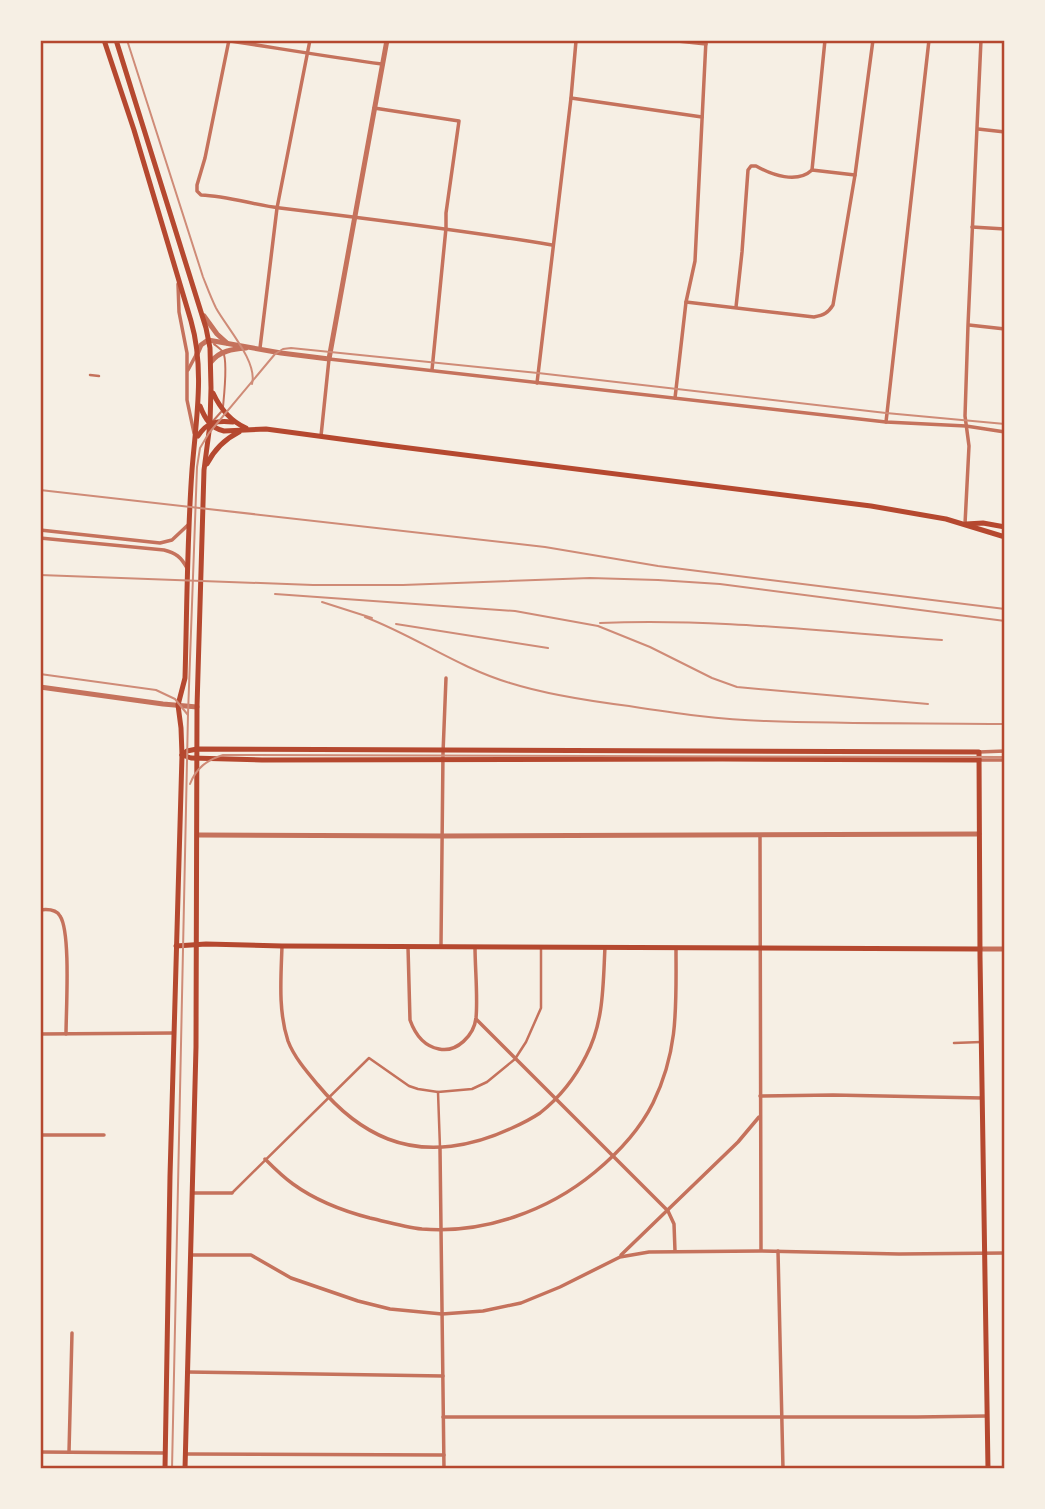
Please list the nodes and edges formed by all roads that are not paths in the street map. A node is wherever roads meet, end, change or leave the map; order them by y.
1 (104, 40) edge
2 (116, 40) edge
3 (227, 40) edge
4 (310, 40) edge
5 (387, 40) edge
6 (577, 40) edge
7 (668, 40) edge
8 (825, 40) edge
9 (873, 40) edge
10 (929, 40) edge
11 (981, 40) edge
12 (706, 42) edge
13 (308, 54) junction
14 (383, 64) junction
15 (571, 98) junction
16 (374, 108) junction
17 (702, 117) junction
18 (978, 129) junction
19 (1005, 132) edge
20 (811, 170) junction
21 (855, 175) junction
22 (277, 208) junction
23 (354, 216) junction
24 (972, 227) junction
25 (446, 229) junction
26 (1005, 229) edge
27 (552, 245) junction
28 (177, 275) junction
29 (686, 302) junction
30 (736, 308) junction
31 (200, 311) junction
32 (968, 325) junction
33 (1005, 329) edge
34 (208, 340) junction
35 (230, 344) junction
36 (252, 347) junction
37 (260, 348) junction
38 (237, 349) junction
39 (223, 352) junction
40 (197, 354) junction
41 (329, 359) junction
42 (225, 361) junction
43 (211, 362) junction
44 (432, 370) junction
45 (187, 372) junction
46 (90, 375) dead end
47 (99, 376) dead end
48 (537, 383) junction
49 (211, 388) junction
50 (675, 398) junction
51 (198, 404) junction
52 (223, 410) junction
53 (233, 422) junction
54 (886, 422) junction
55 (210, 424) junction
56 (966, 426) junction
57 (249, 429) junction
58 (1005, 432) edge
59 (321, 436) junction
60 (196, 439) junction
61 (204, 470) junction
62 (190, 524) junction
63 (965, 524) junction
64 (1005, 527) edge
65 (40, 530) edge
66 (1005, 537) edge
67 (40, 538) edge
68 (188, 572) junction
69 (446, 678) dead end
70 (40, 687) edge
71 (180, 696) junction
72 (163, 704) junction
73 (178, 705) junction
74 (197, 706) junction
75 (181, 728) junction
76 (197, 749) junction
77 (443, 750) junction
78 (1005, 751) edge
79 (979, 752) junction
80 (182, 755) junction
81 (198, 758) junction
82 (443, 759) junction
83 (979, 760) junction
84 (1005, 760) edge
85 (979, 834) junction
86 (198, 835) junction
87 (443, 836) junction
88 (760, 836) junction
89 (40, 910) edge
90 (195, 945) junction
91 (176, 946) junction
92 (282, 946) junction
93 (408, 947) junction
94 (441, 947) junction
95 (475, 947) junction
96 (541, 947) junction
97 (605, 947) junction
98 (676, 948) junction
99 (760, 948) junction
100 (980, 949) junction
101 (1005, 949) edge
102 (476, 1020) junction
103 (174, 1033) junction
104 (40, 1034) edge
105 (66, 1034) junction
106 (981, 1042) junction
107 (954, 1043) dead end
108 (515, 1059) junction
109 (438, 1092) junction
110 (760, 1096) junction
111 (328, 1098) junction
112 (555, 1098) junction
113 (982, 1098) junction
114 (760, 1115) junction
115 (40, 1135) edge
116 (104, 1135) dead end
117 (440, 1148) junction
118 (613, 1157) junction
119 (265, 1159) junction
120 (192, 1193) junction
121 (232, 1193) joint
122 (668, 1211) junction
123 (441, 1230) junction
124 (675, 1251) junction
125 (761, 1251) junction
126 (778, 1251) junction
127 (984, 1253) junction
128 (1005, 1253) edge
129 (191, 1255) junction
130 (620, 1257) junction
131 (442, 1314) junction
132 (72, 1333) dead end
133 (187, 1372) junction
134 (443, 1376) junction
135 (987, 1416) junction
136 (443, 1417) junction
137 (782, 1417) junction
138 (40, 1452) edge
139 (69, 1452) junction
140 (164, 1453) junction
141 (185, 1454) junction
142 (443, 1455) junction
143 (165, 1469) edge
144 (185, 1469) edge
145 (444, 1469) edge
146 (783, 1469) edge
147 (988, 1469) edge

1 - 28 main road
2 - 31 main road
3 - 13 street
3 - 22 street
4 - 13 street
5 - 14 street
6 - 15 street
7 - 12 street
8 - 20 street
9 - 21 street
10 - 54 street
11 - 18 street
12 - 17 street
13 - 14 street
13 - 22 street
14 - 16 street
15 - 17 street
15 - 27 street
16 - 23 street
16 - 25 street
17 - 29 street
18 - 19 street
18 - 24 street
20 - 21 street
20 - 30 street
21 - 30 street
22 - 23 street
22 - 37 street
23 - 25 street
23 - 41 street
24 - 26 street
24 - 32 street
25 - 27 street
25 - 44 street
27 - 48 street
28 - 40 main road
28 - 45 street
29 - 30 street
29 - 50 street
31 - 34 main road
31 - 35 street
32 - 33 street
32 - 56 street
34 - 35 street
34 - 39 lane
34 - 40 street
34 - 43 main road
35 - 36 street
36 - 37 street
36 - 38 street
37 - 41 street
38 - 39 street
38 - 42 lane
39 - 42 lane
39 - 43 street
40 - 45 street
40 - 51 main road
41 - 44 street
41 - 59 street
42 - 52 lane
43 - 49 main road
44 - 48 street
45 - 60 street
46 - 47 street
48 - 50 street
49 - 52 main road
49 - 55 main road
50 - 54 street
51 - 55 main road
51 - 60 main road
52 - 53 main road
52 - 55 lane
53 - 55 main road
53 - 57 main road
54 - 56 street
55 - 57 main road
55 - 60 main road
55 - 61 main road
56 - 58 street
56 - 63 street
57 - 59 main road
57 - 61 main road
59 - 63 main road
60 - 62 main road
61 - 74 main road
62 - 65 street
62 - 68 main road
63 - 64 main road
63 - 66 main road
67 - 68 street
68 - 71 main road
69 - 77 street
70 - 72 street
71 - 72 street
71 - 73 main road
72 - 73 street
72 - 75 street
73 - 74 street
73 - 75 main road
74 - 76 main road
75 - 80 main road
76 - 77 main road
76 - 80 main road
76 - 81 main road
77 - 79 main road
77 - 82 street
78 - 79 street
79 - 83 main road
80 - 81 main road
80 - 91 main road
81 - 82 main road
81 - 86 main road
82 - 83 main road
82 - 87 street
83 - 84 street
83 - 85 main road
85 - 88 street
85 - 100 main road
86 - 87 street
86 - 90 main road
87 - 88 street
87 - 94 street
88 - 99 street
89 - 105 street
90 - 91 main road
90 - 92 main road
90 - 120 main road
91 - 103 main road
92 - 93 main road
92 - 111 street
93 - 94 main road
93 - 102 street
94 - 95 main road
95 - 96 main road
95 - 102 street
96 - 97 main road
96 - 108 street
97 - 98 main road
97 - 112 street
98 - 99 main road
98 - 118 street
99 - 100 main road
99 - 110 street
100 - 101 street
100 - 106 main road
102 - 108 street
103 - 105 street
103 - 140 main road
104 - 105 street
106 - 107 street
106 - 113 main road
108 - 109 street
108 - 112 street
109 - 111 street
109 - 117 street
110 - 113 street
110 - 114 street
111 - 117 street
111 - 119 street
112 - 117 street
112 - 118 street
113 - 127 main road
114 - 122 street
114 - 125 street
115 - 116 street
117 - 123 street
118 - 122 street
118 - 123 street
119 - 121 street
119 - 123 street
120 - 121 street
120 - 129 main road
122 - 124 street
122 - 130 street
123 - 131 street
124 - 125 street
124 - 130 street
125 - 126 street
126 - 127 street
126 - 137 street
127 - 128 street
127 - 135 main road
129 - 131 street
129 - 133 main road
130 - 131 street
131 - 134 street
132 - 139 street
133 - 134 street
133 - 141 main road
134 - 136 street
135 - 137 street
135 - 147 main road
136 - 137 street
136 - 142 street
137 - 146 street
138 - 139 street
139 - 140 street
140 - 143 main road
141 - 142 street
141 - 144 main road
142 - 145 street

